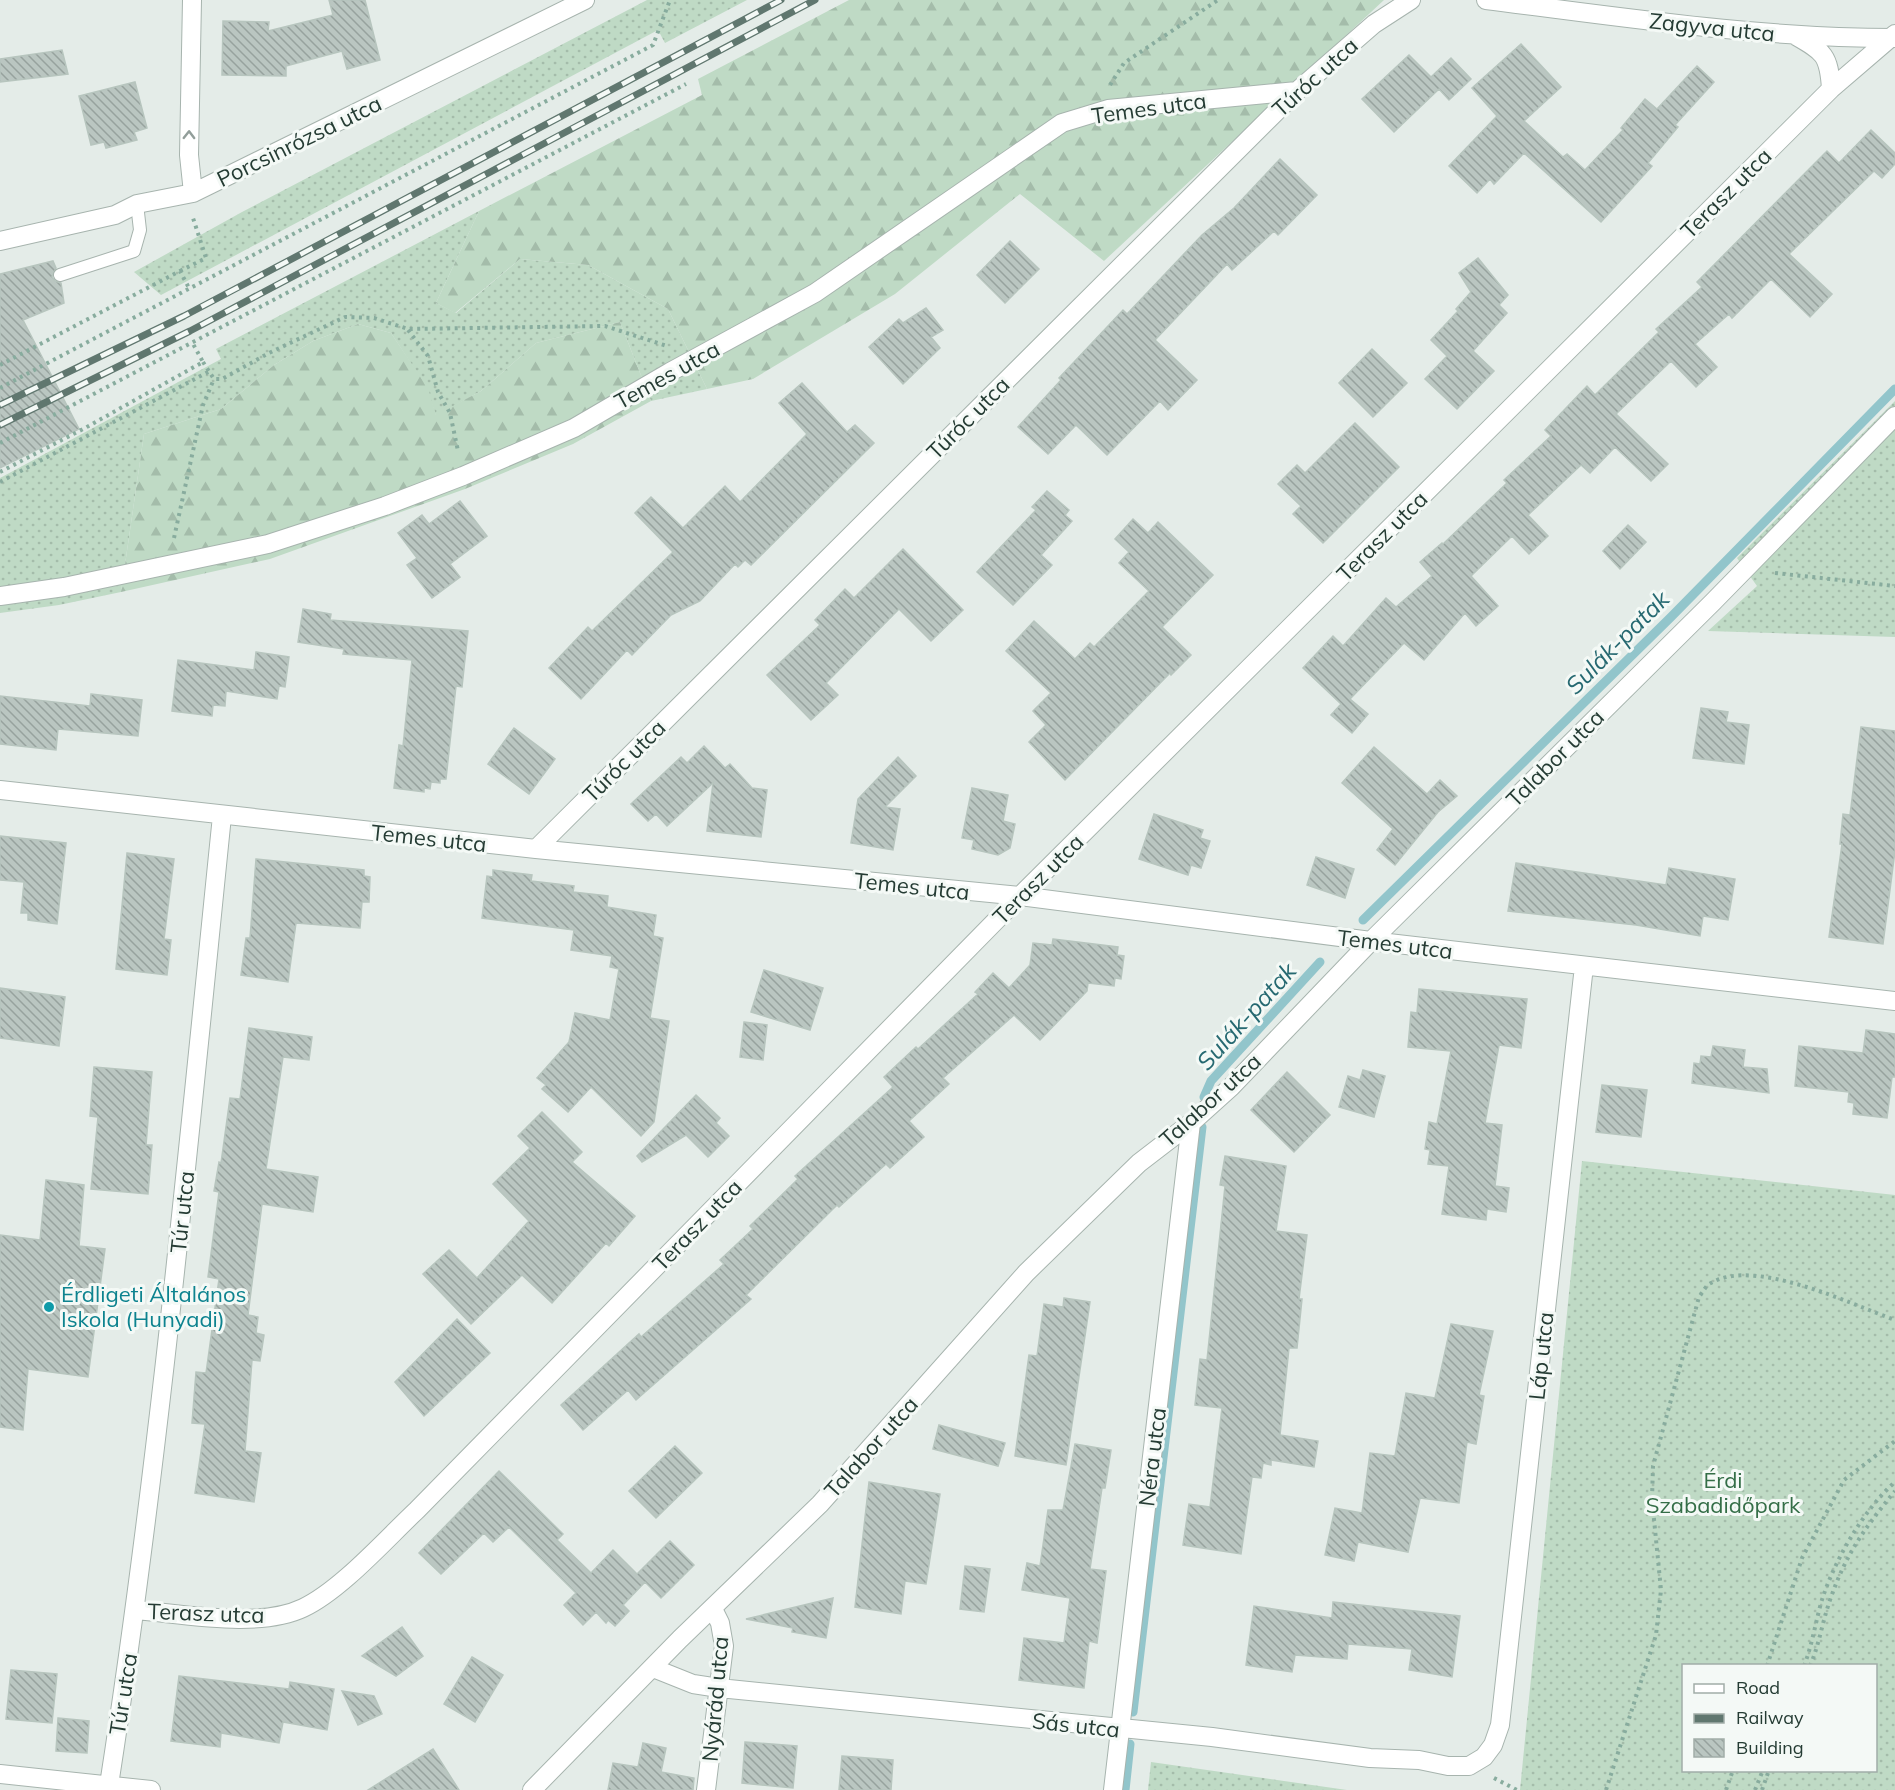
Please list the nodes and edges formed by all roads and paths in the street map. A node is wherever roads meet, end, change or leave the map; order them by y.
1 (192, 0) edge
2 (585, 0) edge
3 (670, 0) edge
4 (1218, 0) edge
5 (1411, 0) edge
6 (1486, 0) edge
7 (1794, 35) junction
8 (1893, 37) edge
9 (686, 84) dead end
10 (1831, 89) junction
11 (1297, 91) junction
12 (1108, 109) junction
13 (193, 193) junction
14 (137, 204) junction
15 (0, 241) edge
16 (180, 272) junction
17 (60, 275) dead end
18 (190, 290) junction
19 (408, 329) junction
20 (192, 342) junction
21 (705, 353) junction
22 (203, 362) junction
23 (0, 364) edge
24 (210, 371) junction
25 (214, 380) junction
26 (0, 388) edge
27 (1895, 416) edge
28 (0, 443) edge
29 (0, 472) edge
30 (464, 476) junction
31 (0, 482) edge
32 (168, 565) junction
33 (1745, 569) junction
34 (1895, 586) edge
35 (0, 596) edge
36 (0, 790) edge
37 (222, 816) junction
38 (536, 849) junction
39 (1020, 896) junction
40 (1371, 941) junction
41 (1584, 966) junction
42 (1895, 1001) edge
43 (1191, 1124) junction
44 (1895, 1320) edge
45 (1895, 1441) edge
46 (1895, 1482) edge
47 (1895, 1491) edge
48 (713, 1609) junction
49 (136, 1611) junction
50 (1767, 1664) edge
51 (1804, 1664) edge
52 (1810, 1664) edge
53 (653, 1668) junction
54 (720, 1688) junction
55 (1121, 1730) junction
56 (1493, 1744) joint
57 (1732, 1772) edge
58 (1762, 1772) edge
59 (1768, 1772) edge
60 (0, 1774) edge
61 (109, 1785) junction
62 (151, 1790) edge
63 (532, 1790) edge
64 (706, 1790) edge
65 (1113, 1790) edge
66 (1606, 1790) edge
67 (1726, 1790) edge
68 (1755, 1790) edge
69 (1761, 1790) edge

13 -> 1 street
2 - 13 street, Porcsinrózsa utca
3 - 18 path
4 - 12 path
5 - 11 street, Túróc utca
6 - 7 street, Zagyva utca
7 - 8 street, Zagyva utca
7 - 10 street, Zagyva utca
8 - 10 street, Terasz utca
9 - 20 path
10 - 39 street, Terasz utca
11 - 12 street, Temes utca
11 - 38 street, Túróc utca
12 - 21 street, Temes utca
13 - 14 street, Porcsinrózsa utca
13 - 16 path
14 - 15 street, Porcsinrózsa utca
14 - 17 lane
16 - 18 path
16 - 23 path
18 - 26 path
19 - 21 path
19 - 25 path
19 - 30 path
20 - 22 path
20 - 28 path
21 - 30 street, Temes utca
22 - 24 path
22 - 29 path
24 - 25 path
24 - 31 path
25 - 32 path
27 - 33 street, Talabor utca
30 - 32 street, Temes utca
32 - 35 street, Temes utca
33 - 34 path
33 - 40 street, Talabor utca
36 - 37 street, Temes utca
37 - 38 street, Temes utca
37 - 49 street, Túr utca
38 - 39 street, Temes utca
39 - 40 street, Temes utca
39 - 49 street, Terasz utca
40 - 41 street, Temes utca
40 - 43 street, Talabor utca
41 - 42 street, Temes utca
41 - 56 street, Láp utca
43 - 48 street, Talabor utca
43 - 55 street, Néra utca
44 - 66 path
45 - 50 path
46 - 51 path
47 - 52 path
48 - 53 street, Talabor utca
48 - 54 street, Nyárád utca
49 - 61 street, Túr utca
53 - 54 street, Sás utca
53 - 63 street, Talabor utca
54 - 55 street, Sás utca
54 - 64 street, Nyárád utca
55 - 56 street, Sás utca
55 - 65 street, Néra utca
57 - 67 path
58 - 68 path
59 - 69 path
60 - 61 street
61 - 62 street

